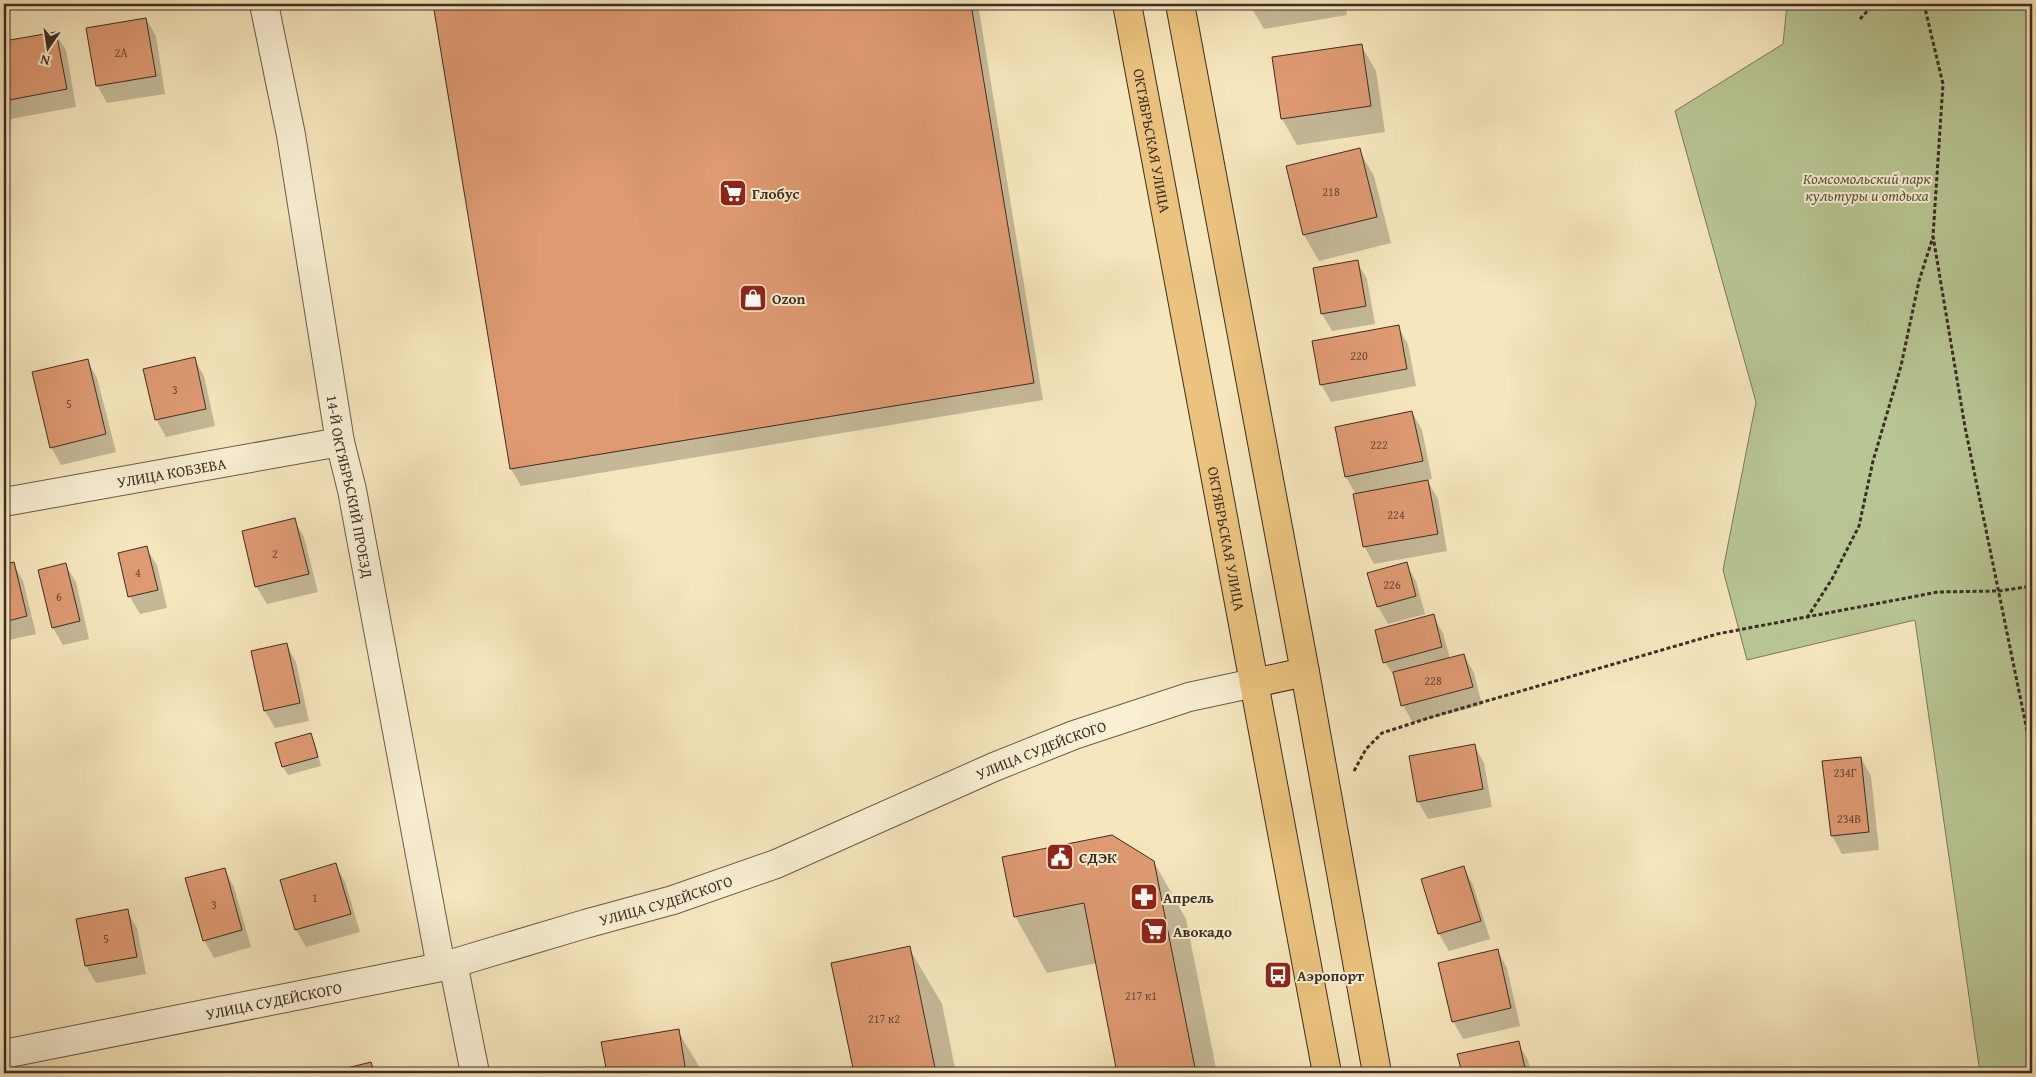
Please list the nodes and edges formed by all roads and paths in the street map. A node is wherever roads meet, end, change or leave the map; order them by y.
1 (264, 4) edge
2 (1127, 4) edge
3 (1180, 4) edge
4 (1874, 4) edge
5 (1924, 4) edge
6 (1860, 20) dead end
7 (1933, 236) junction
8 (340, 442) junction
9 (4, 502) edge
10 (2032, 586) edge
11 (1999, 591) junction
12 (1807, 618) junction
13 (1305, 672) junction
14 (1254, 683) junction
15 (2032, 755) edge
16 (1354, 772) dead end
17 (447, 965) junction
18 (4, 1054) edge
19 (475, 1073) edge
20 (1327, 1073) edge
21 (1377, 1073) edge

1 - 8 street, 14-Й ОКТЯБРЬСКИЙ ПРОЕЗД
2 - 14 main road, ОКТЯБРЬСКАЯ УЛИЦА
3 - 13 main road
4 - 6 path
5 - 7 path
7 - 11 path
7 - 12 path
8 - 9 street, УЛИЦА КОБЗЕВА
8 - 17 street, 14-Й ОКТЯБРЬСКИЙ ПРОЕЗД
10 - 11 path
11 - 12 path
11 - 15 path
12 - 16 path
13 - 14 main road, УЛИЦА СУДЕЙСКОГО
13 - 21 main road
14 - 17 street, УЛИЦА СУДЕЙСКОГО
14 - 20 main road, ОКТЯБРЬСКАЯ УЛИЦА
17 - 18 street, УЛИЦА СУДЕЙСКОГО
17 - 19 street, 14-Й ОКТЯБРЬСКИЙ ПРОЕЗД

